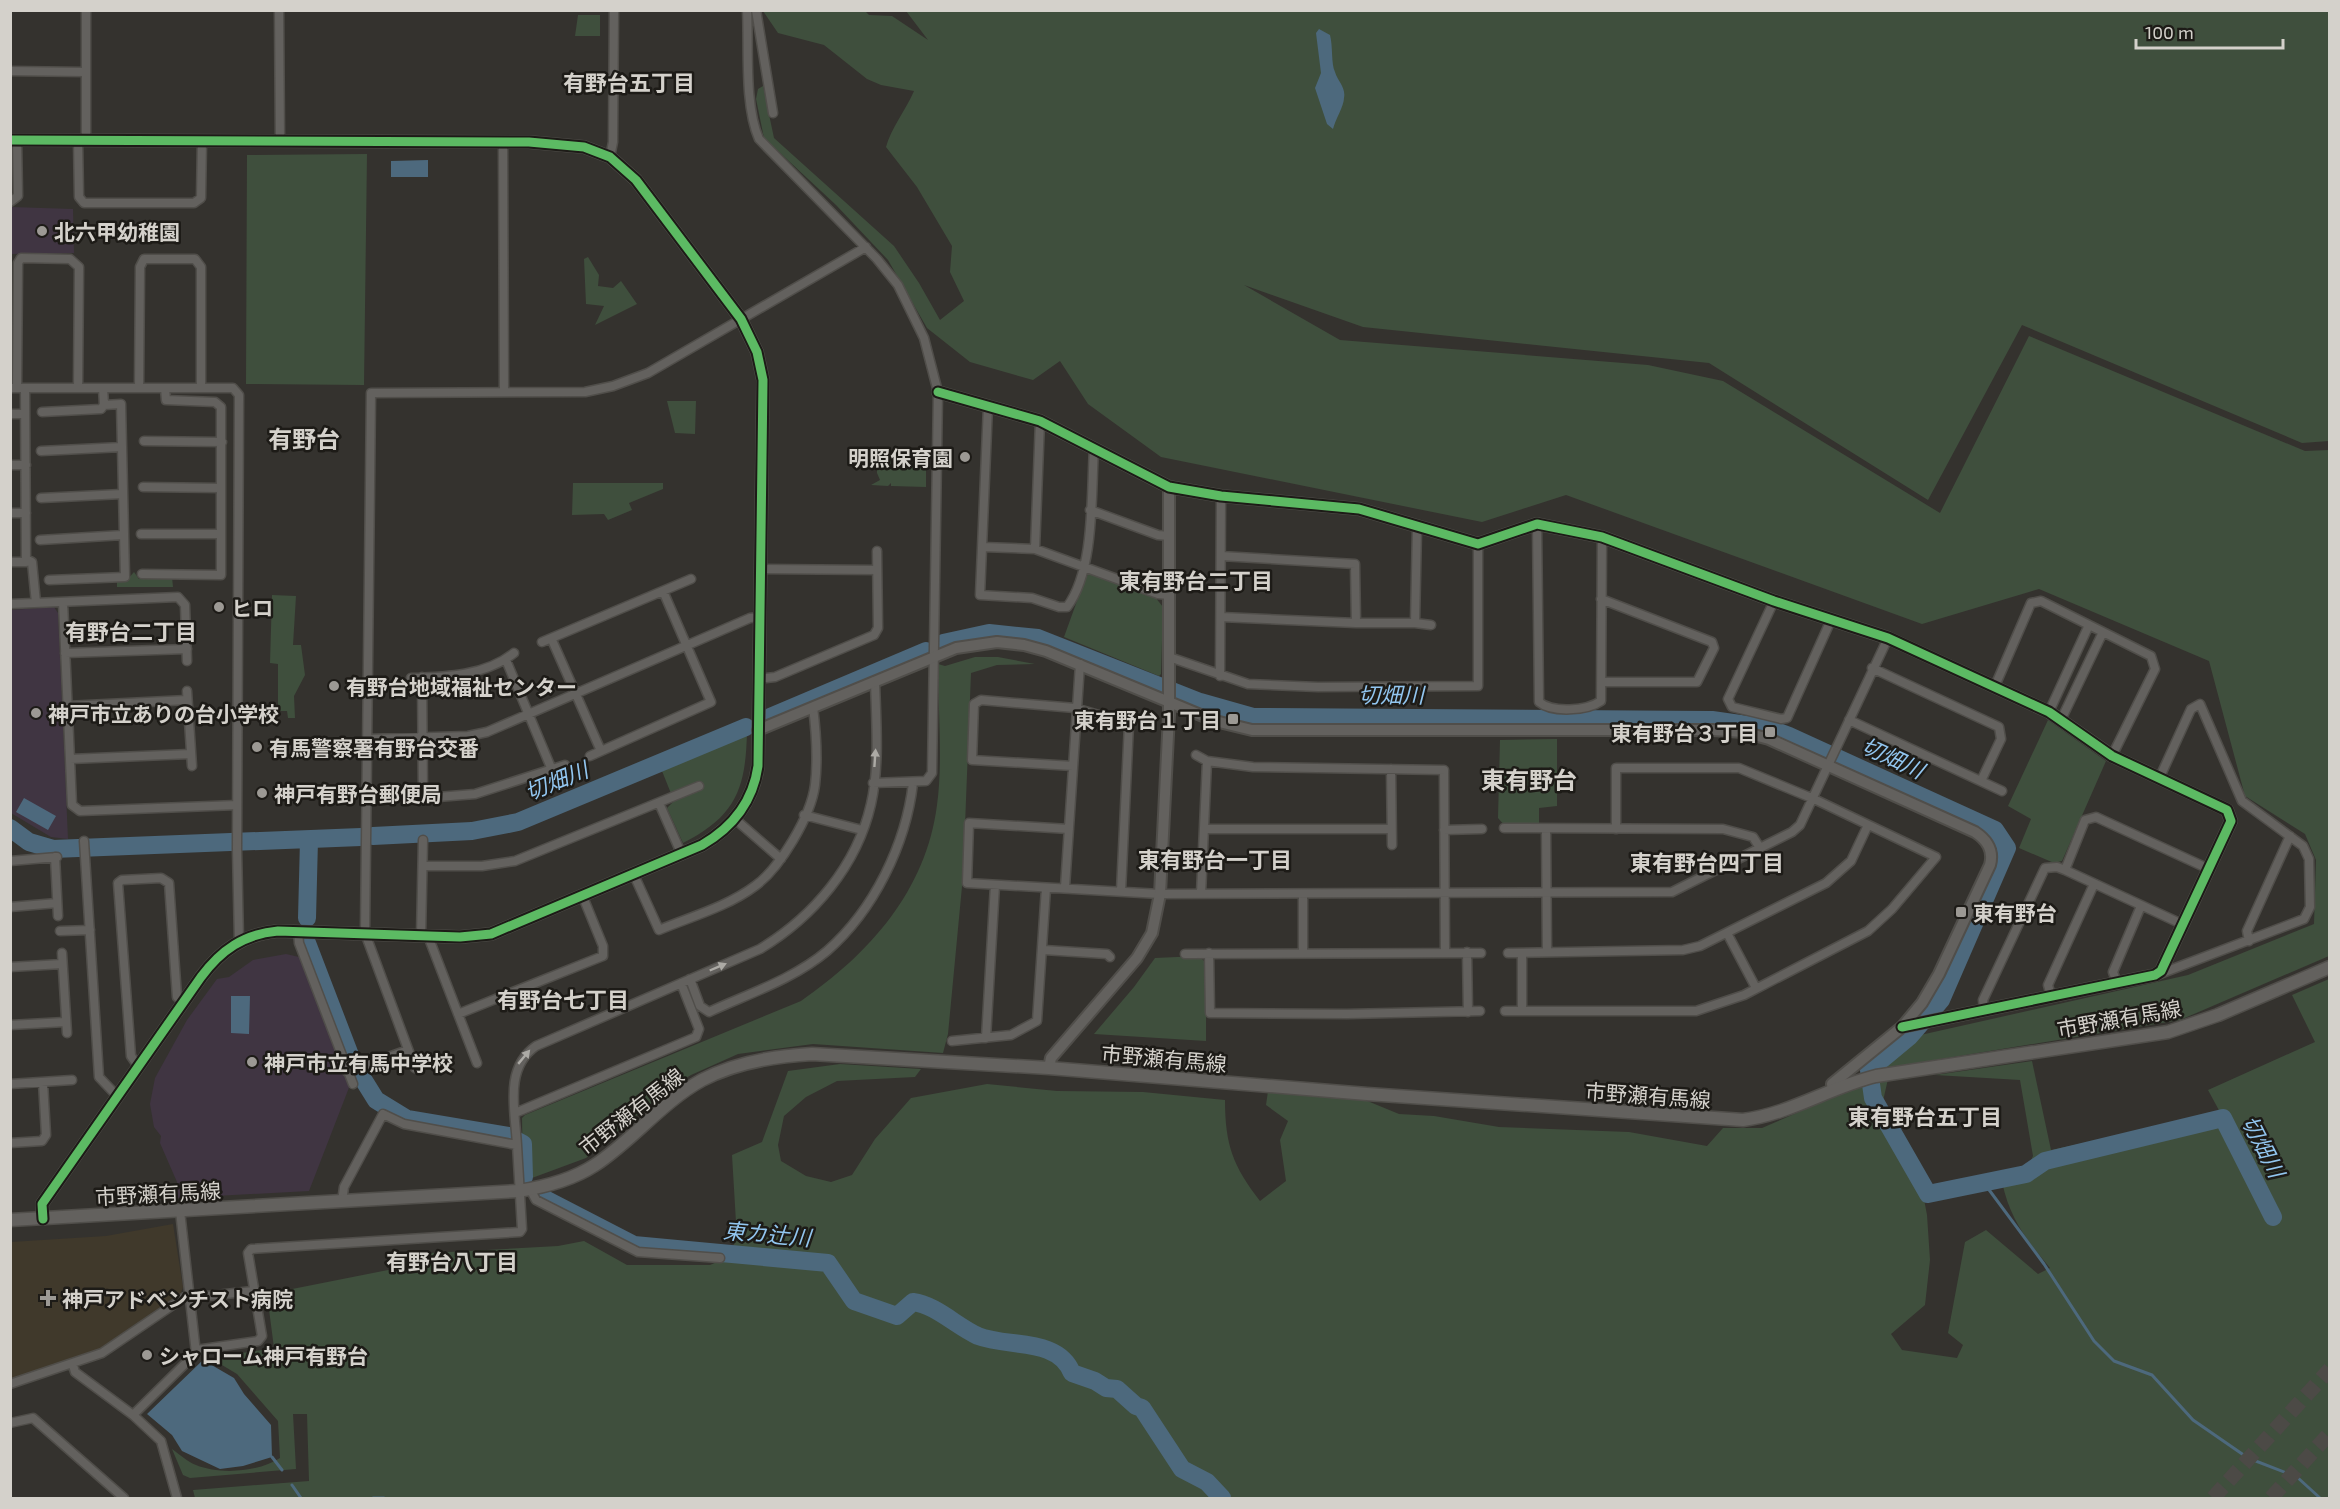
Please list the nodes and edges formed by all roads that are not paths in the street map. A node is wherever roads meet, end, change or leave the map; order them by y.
1 (86, 10) edge
2 (279, 10) edge
3 (614, 10) edge
4 (747, 10) edge
5 (756, 10) edge
6 (10, 71) edge
7 (85, 72) junction
8 (773, 113) dead end
9 (14, 140) edge
10 (82, 140) junction
11 (202, 141) junction
12 (280, 142) junction
13 (503, 142) junction
14 (610, 158) junction
15 (10, 202) edge
16 (866, 247) junction
17 (741, 319) junction
18 (165, 387) junction
19 (18, 388) edge
20 (78, 388) junction
21 (103, 388) junction
22 (139, 388) junction
23 (201, 388) junction
24 (504, 392) junction
25 (938, 392) junction
26 (104, 405) junction
27 (988, 406) junction
28 (42, 412) dead end
29 (10, 414) edge
30 (26, 414) junction
31 (1040, 421) junction
32 (144, 441) dead end
33 (222, 442) junction
34 (122, 447) junction
35 (1094, 448) junction
36 (41, 451) dead end
37 (10, 465) edge
38 (26, 465) junction
39 (143, 487) dead end
40 (1169, 487) junction
41 (221, 488) junction
42 (122, 494) junction
43 (1221, 496) junction
44 (41, 498) dead end
45 (1089, 510) junction
46 (10, 513) edge
47 (26, 513) junction
48 (1537, 524) junction
49 (1417, 528) junction
50 (141, 534) dead end
51 (221, 534) junction
52 (123, 535) junction
53 (1169, 536) junction
54 (1602, 537) junction
55 (40, 540) dead end
56 (1478, 544) junction
57 (983, 547) junction
58 (1035, 549) junction
59 (877, 551) dead end
60 (1221, 556) junction
61 (26, 559) junction
62 (10, 562) edge
63 (1085, 565) junction
64 (760, 569) junction
65 (877, 570) junction
66 (142, 574) dead end
67 (691, 579) dead end
68 (49, 580) dead end
69 (663, 591) junction
70 (1169, 595) junction
71 (1601, 599) junction
72 (1774, 601) junction
73 (63, 602) junction
74 (36, 603) junction
75 (10, 604) edge
76 (759, 617) junction
77 (1221, 617) junction
78 (1832, 620) junction
79 (1356, 623) junction
80 (1415, 623) junction
81 (1431, 625) dead end
82 (2089, 625) junction
83 (2103, 632) junction
84 (1887, 638) junction
85 (552, 640) junction
86 (542, 642) dead end
87 (687, 646) junction
88 (187, 649) junction
89 (65, 653) junction
90 (514, 653) dead end
91 (933, 657) junction
92 (1169, 657) junction
93 (506, 660) junction
94 (187, 661) dead end
95 (1080, 664) junction
96 (1872, 668) junction
97 (1221, 676) junction
98 (422, 677) junction
99 (411, 678) dead end
100 (758, 679) junction
101 (875, 681) junction
102 (1601, 682) junction
103 (1995, 686) junction
104 (575, 694) junction
105 (1169, 702) junction
106 (67, 706) junction
107 (813, 707) junction
108 (1075, 708) junction
109 (2049, 712) junction
110 (529, 714) junction
111 (1850, 720) junction
112 (2061, 720) junction
113 (758, 730) junction
114 (422, 738) junction
115 (367, 739) junction
116 (601, 751) junction
117 (190, 754) junction
118 (1196, 755) dead end
119 (590, 756) dead end
120 (2112, 756) junction
121 (70, 759) junction
122 (1207, 761) junction
123 (192, 765) dead end
124 (565, 765) dead end
125 (1829, 765) junction
126 (1073, 766) junction
127 (1391, 769) junction
128 (552, 770) junction
129 (2159, 779) junction
130 (1981, 781) junction
131 (873, 783) junction
132 (913, 783) junction
133 (699, 786) dead end
134 (2002, 790) dead end
135 (1814, 799) junction
136 (659, 803) junction
137 (237, 805) junction
138 (804, 815) junction
139 (735, 819) junction
140 (1868, 825) junction
141 (1504, 828) dead end
142 (1069, 829) junction
143 (1204, 829) junction
144 (1391, 829) junction
145 (1482, 829) dead end
146 (1617, 829) junction
147 (862, 830) junction
148 (1444, 830) junction
149 (1546, 830) junction
150 (2290, 836) junction
151 (423, 840) dead end
152 (1392, 845) dead end
153 (84, 846) dead end
154 (1760, 848) junction
155 (682, 855) junction
156 (781, 860) junction
157 (10, 861) edge
158 (423, 866) junction
159 (2209, 869) junction
160 (2064, 870) junction
161 (634, 875) junction
162 (2094, 884) junction
163 (995, 885) junction
164 (1065, 887) junction
165 (1046, 888) junction
166 (1121, 891) junction
167 (1547, 892) junction
168 (1444, 893) junction
169 (1160, 894) junction
170 (1201, 894) junction
171 (1303, 894) junction
172 (583, 897) junction
173 (57, 903) junction
174 (2141, 906) junction
175 (10, 907) edge
176 (58, 916) dead end
177 (2184, 925) junction
178 (90, 930) junction
179 (60, 931) dead end
180 (298, 931) junction
181 (365, 933) junction
182 (1727, 933) junction
183 (424, 936) junction
184 (239, 941) junction
185 (2249, 941) junction
186 (1044, 950) junction
187 (1304, 952) junction
188 (1445, 952) junction
189 (1467, 952) junction
190 (1522, 952) junction
191 (1547, 952) junction
192 (62, 953) dead end
193 (1209, 953) junction
194 (1481, 953) dead end
195 (1508, 953) dead end
196 (1185, 954) dead end
197 (1110, 957) dead end
198 (62, 964) junction
199 (10, 967) edge
200 (2330, 967) edge
201 (2155, 975) junction
202 (685, 981) junction
203 (2116, 983) junction
204 (1756, 988) junction
205 (2051, 996) junction
206 (183, 1002) junction
207 (1984, 1010) junction
208 (1480, 1011) dead end
209 (1505, 1011) dead end
210 (1522, 1011) junction
211 (1468, 1012) junction
212 (458, 1014) junction
213 (65, 1022) junction
214 (10, 1025) edge
215 (1903, 1027) junction
216 (67, 1033) dead end
217 (986, 1038) junction
218 (952, 1041) dead end
219 (408, 1050) junction
220 (477, 1063) dead end
221 (138, 1066) junction
222 (415, 1068) dead end
223 (1049, 1068) junction
224 (347, 1072) junction
225 (72, 1080) dead end
226 (43, 1082) junction
227 (10, 1084) edge
228 (354, 1084) dead end
229 (1833, 1090) junction
230 (117, 1096) junction
231 (515, 1113) junction
232 (10, 1143) edge
233 (517, 1145) junction
234 (524, 1190) junction
235 (342, 1202) junction
236 (180, 1211) junction
237 (42, 1219) junction
238 (10, 1220) edge
239 (720, 1258) dead end
240 (253, 1291) junction
241 (189, 1296) junction
242 (196, 1350) junction
243 (73, 1365) junction
244 (10, 1384) edge
245 (134, 1415) junction
246 (10, 1423) edge
247 (124, 1498) edge
248 (177, 1498) edge

1 - 7 street
2 - 12 street
3 - 14 street
4 - 16 street
5 - 8 street
6 - 7 street
7 - 10 street
9 - 10 street
9 - 15 street
10 - 11 street
10 - 11 street
11 - 12 street
12 - 13 street
13 - 14 street
13 - 24 street
14 - 17 street
16 - 17 street
16 - 25 street
17 - 24 street
17 - 64 street
18 - 22 street
18 - 23 street
18 - 33 street
19 - 20 street
19 - 20 street
19 - 30 street
20 - 21 street
21 - 22 street
21 - 26 street
22 - 23 street
23 - 137 street
24 - 115 street
25 - 27 street
25 - 91 street
26 - 28 street
26 - 34 street
27 - 31 street
27 - 57 street
29 - 30 street
30 - 38 street
31 - 35 street
31 - 58 street
32 - 33 street
33 - 41 street
34 - 36 street
34 - 42 street
35 - 40 street
35 - 45 street
37 - 38 street
38 - 47 street
39 - 41 street
40 - 43 street
40 - 53 street
41 - 51 street
42 - 44 street
42 - 52 street
43 - 49 street
43 - 60 street
45 - 53 street
45 - 63 street
46 - 47 street
47 - 61 street
48 - 54 street
48 - 56 street
48 - 102 street
49 - 56 street
49 - 80 street
50 - 51 street
51 - 66 street
52 - 55 street
52 - 68 street
53 - 70 street
54 - 71 street
54 - 72 street
56 - 97 street
57 - 58 street
57 - 63 street
58 - 63 street
59 - 65 street
60 - 77 street
60 - 79 street
61 - 62 street
61 - 74 street
63 - 70 street
64 - 65 street
64 - 76 street
65 - 100 street
67 - 69 street
69 - 85 street
69 - 87 street
70 - 92 street
71 - 102 street
71 - 102 street
72 - 78 street
72 - 78 street
73 - 74 street
73 - 88 street
73 - 89 street
74 - 75 street
76 - 87 street
76 - 100 street
77 - 79 street
77 - 97 street
78 - 84 street
79 - 80 street
80 - 81 street
82 - 83 street
82 - 103 street
82 - 109 street
83 - 112 street
83 - 120 street
84 - 96 street
84 - 103 street
85 - 86 street
85 - 104 street
87 - 104 street
87 - 116 street
88 - 89 street
88 - 94 street
89 - 106 street
90 - 93 street
91 - 95 street
91 - 101 street
91 - 132 street
92 - 97 street
92 - 105 street
93 - 98 street
93 - 110 street
95 - 105 street
95 - 108 street
96 - 111 street
96 - 130 street
98 - 99 street
98 - 114 street
100 - 113 street
101 - 107 street
131 -> 101 street
103 - 109 street
104 - 110 street
104 - 116 street
105 - 125 street
105 - 169 street
106 - 117 street
106 - 121 street
107 - 113 street
107 - 138 street
108 - 126 street
108 - 126 street
108 - 166 street
109 - 112 street
110 - 114 street
110 - 128 street
111 - 125 street
111 - 130 street
112 - 120 street
113 - 139 street
114 - 115 street
114 - 128 street
115 - 181 street
116 - 119 street
117 - 121 street
117 - 123 street
118 - 122 street
120 - 129 street
121 - 137 street
122 - 127 street
122 - 143 street
124 - 128 street
125 - 135 street
125 - 215 street
126 - 142 street
127 - 144 street
127 - 148 street
129 - 150 street
129 - 159 street
130 - 134 street
131 - 132 street
131 - 147 street
132 - 202 street
133 - 136 street
135 - 140 street
135 - 146 street
135 - 154 street
136 - 155 street
136 - 158 street
137 - 184 street
138 - 147 street
138 - 156 street
139 - 155 street
139 - 156 street
140 - 182 street
140 - 204 street
141 - 149 street
142 - 163 street
142 - 164 street
143 - 144 street
143 - 170 street
144 - 152 street
145 - 148 street
146 - 149 street
146 - 154 street
202 -> 147 street
148 - 168 street
149 - 167 street
150 - 185 street
150 - 185 street
151 - 158 street
153 - 178 street
154 - 167 street
155 - 161 street
156 - 161 street
157 - 173 street
158 - 183 street
159 - 160 street
159 - 177 street
160 - 162 street
160 - 207 street
161 - 172 street
162 - 174 street
162 - 205 street
163 - 165 street
163 - 217 street
164 - 165 street
164 - 166 street
165 - 186 street
166 - 169 street
167 - 168 street
167 - 191 street
168 - 171 street
168 - 188 street
169 - 170 street
169 - 223 street
170 - 171 street
171 - 187 street
172 - 183 street
172 - 212 street
173 - 175 street
173 - 176 street
174 - 177 street
174 - 203 street
177 - 201 street
178 - 179 street
178 - 230 street
180 - 181 street
180 - 184 street
180 - 224 street
181 - 183 street
181 - 219 street
182 - 191 street
182 - 204 street
183 - 212 street
184 - 206 street
185 - 201 street
186 - 197 street
186 - 217 street
187 - 188 street
187 - 193 street
188 - 189 street
189 - 194 street
189 - 211 street
190 - 191 street
190 - 195 street
190 - 210 street
192 - 198 street
193 - 196 street
193 - 211 street
198 - 199 street
198 - 213 street
200 - 229 main road, 市野瀬有馬線
201 - 203 street
231 -> 202 street
202 - 231 street
203 - 205 street
204 - 210 street
205 - 207 street
206 - 221 street
206 - 221 street
207 - 215 street
208 - 211 street
209 - 210 street
212 - 220 street
213 - 214 street
213 - 216 street
215 - 229 street
217 - 218 street
219 - 222 street
219 - 224 street
221 - 230 street
223 - 229 main road, 市野瀬有馬線
223 - 234 main road, 市野瀬有馬線
224 - 228 street
225 - 226 street
226 - 227 street
226 - 232 street
230 - 237 street
231 - 233 street
233 - 234 street
233 - 235 street
234 - 235 main road, 市野瀬有馬線
234 - 239 street
234 - 240 street
235 - 236 main road, 市野瀬有馬線
236 - 237 main road, 市野瀬有馬線
236 - 241 street
237 - 238 main road, 市野瀬有馬線
240 - 241 street
240 - 242 street
241 - 242 street
241 - 243 street
242 - 245 street
243 - 244 street
243 - 245 street
245 - 248 street
246 - 247 street

